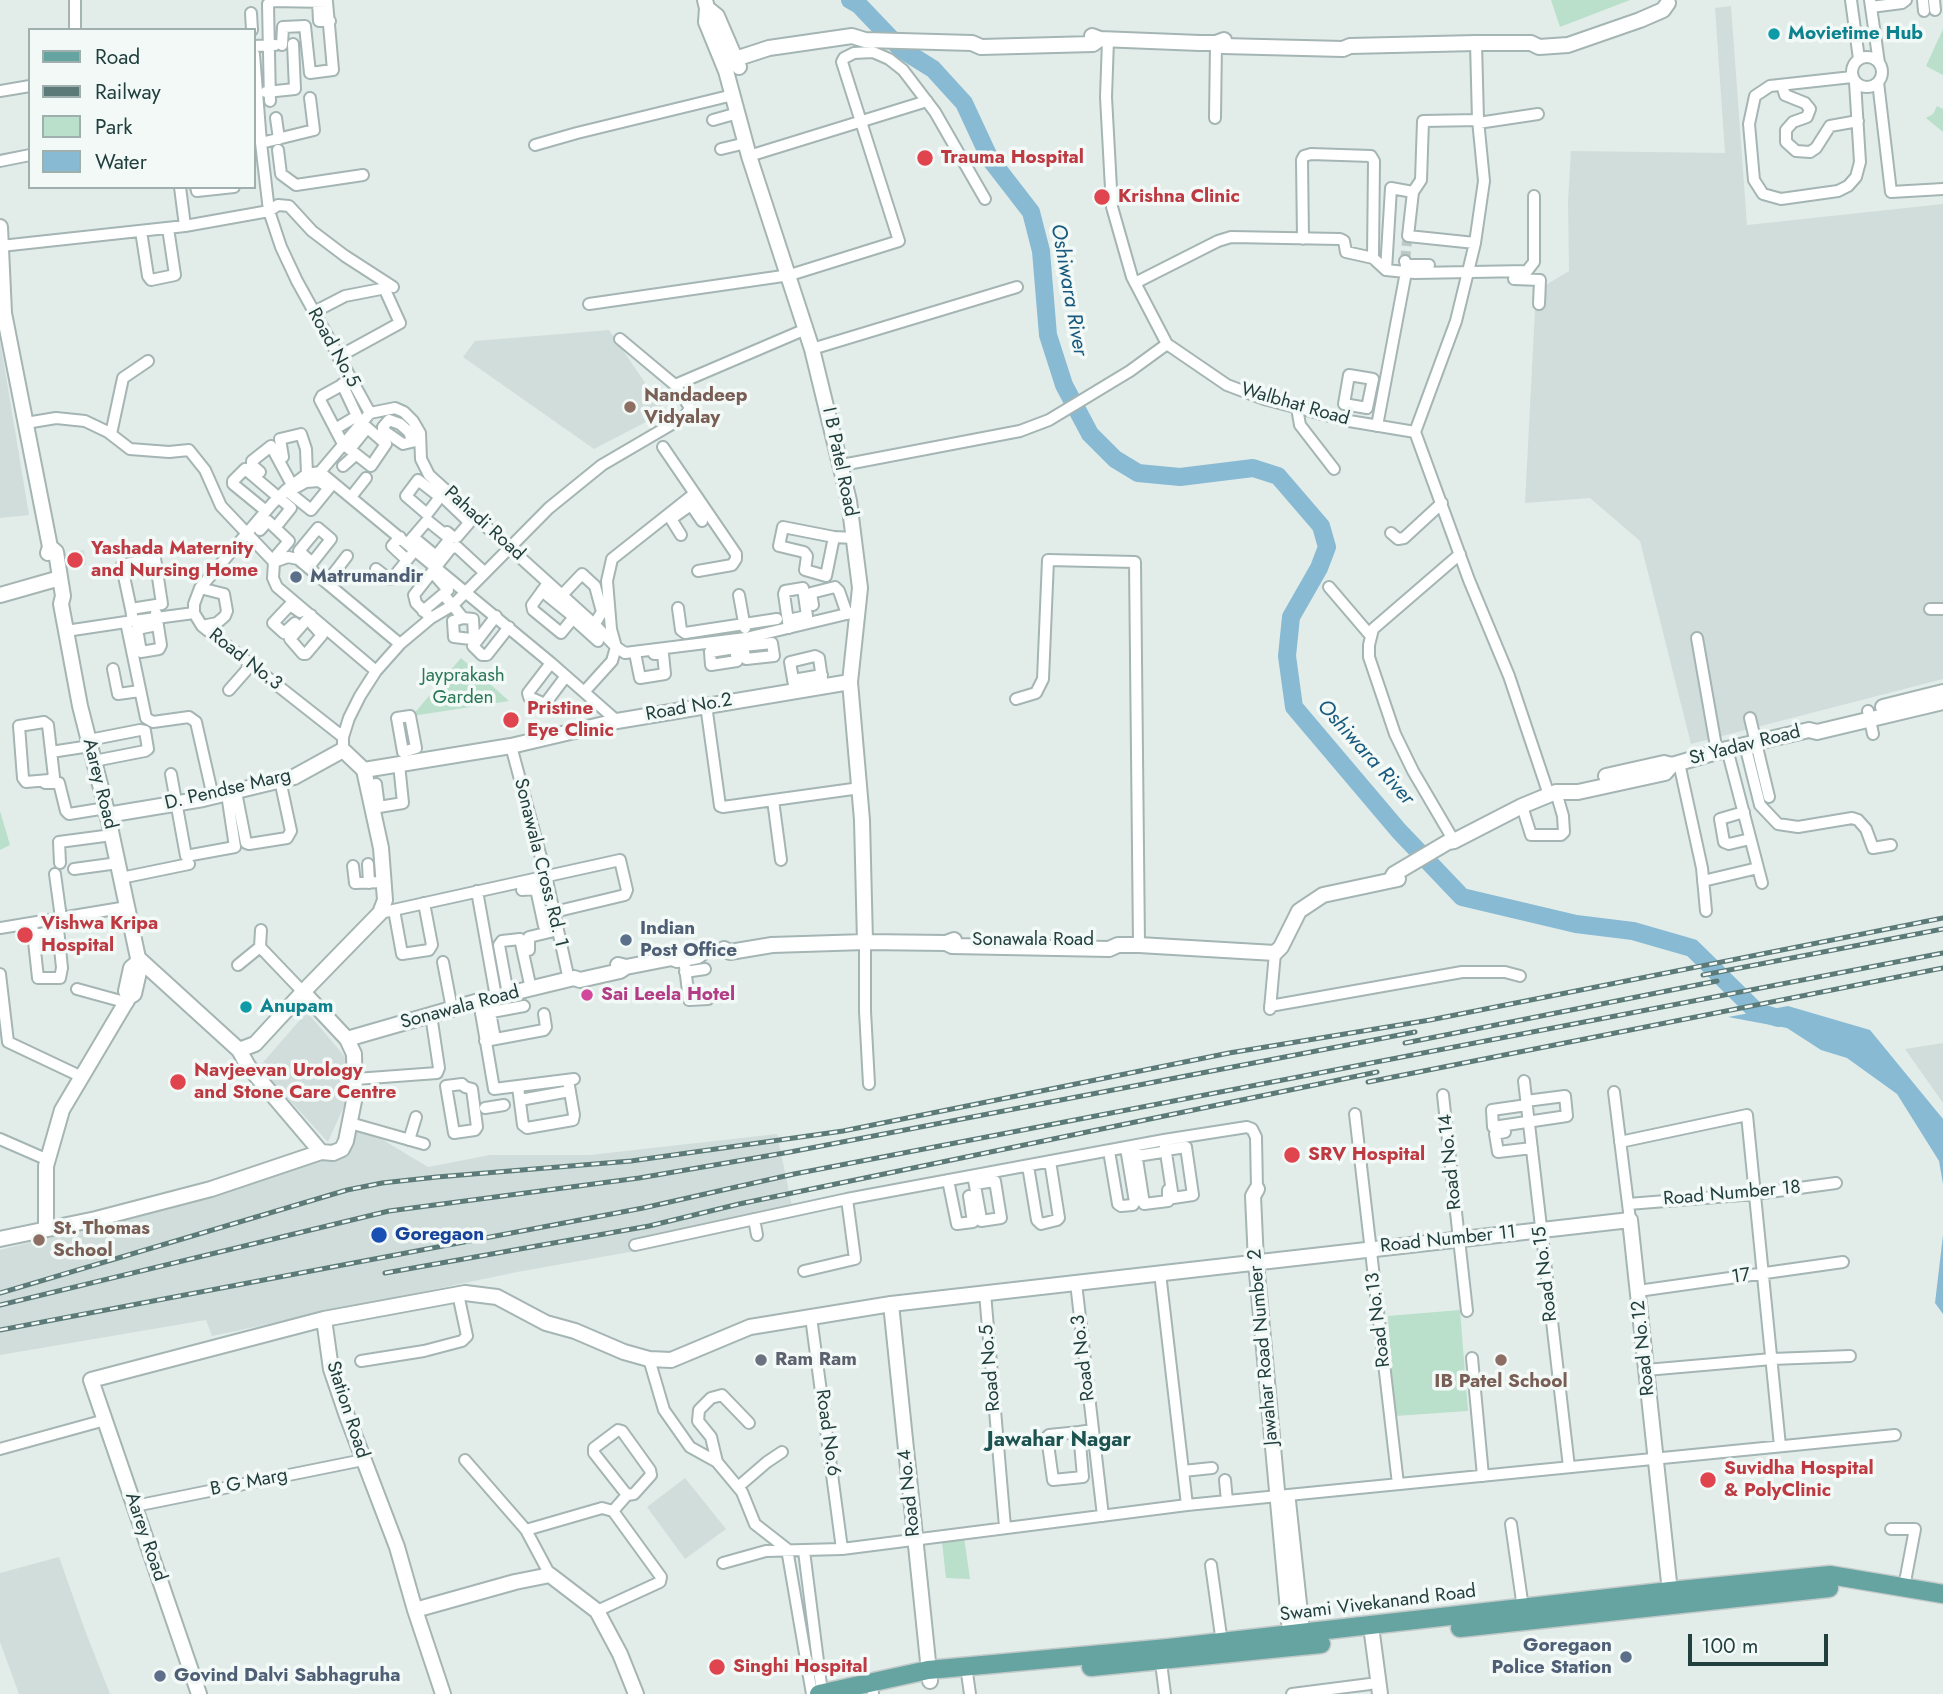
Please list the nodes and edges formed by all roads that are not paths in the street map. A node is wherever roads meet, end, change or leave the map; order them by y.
1 (75, 0) edge
2 (1851, 0) edge
3 (1906, 0) edge
4 (318, 1) edge
5 (1671, 2) edge
6 (706, 4) edge
7 (1871, 4) edge
8 (251, 13) dead end
9 (75, 28) edge
10 (252, 28) edge
11 (1104, 39) junction
12 (307, 43) junction
13 (1216, 43) junction
14 (1476, 43) junction
15 (288, 44) junction
16 (256, 46) edge
17 (269, 46) junction
18 (1859, 59) junction
19 (1879, 63) junction
20 (731, 65) junction
21 (1854, 80) junction
22 (1878, 82) junction
23 (1782, 85) junction
24 (28, 86) edge
25 (0, 91) edge
26 (256, 93) joint
27 (733, 95) junction
28 (270, 96) junction
29 (310, 98) dead end
30 (927, 101) junction
31 (738, 113) junction
32 (1538, 114) dead end
33 (276, 118) dead end
34 (1215, 118) dead end
35 (713, 120) dead end
36 (1858, 121) junction
37 (861, 122) junction
38 (1478, 122) junction
39 (261, 143) junction
40 (279, 144) junction
41 (535, 145) dead end
42 (721, 149) dead end
43 (748, 149) junction
44 (28, 155) edge
45 (0, 161) edge
46 (281, 174) junction
47 (363, 175) dead end
48 (261, 180) edge
49 (180, 189) edge
50 (197, 189) edge
51 (216, 189) edge
52 (1943, 189) edge
53 (1413, 192) junction
54 (1534, 196) dead end
55 (985, 199) dead end
56 (269, 211) junction
57 (185, 226) junction
58 (0, 227) edge
59 (169, 231) junction
60 (142, 235) junction
61 (1303, 239) junction
62 (1475, 243) junction
63 (1, 246) edge
64 (1373, 258) junction
65 (1429, 265) dead end
66 (1410, 268) junction
67 (1386, 270) junction
68 (1468, 273) junction
69 (790, 275) junction
70 (1518, 275) junction
71 (1506, 278) dead end
72 (1135, 283) junction
73 (393, 287) dead end
74 (1017, 287) dead end
75 (589, 304) dead end
76 (1539, 304) dead end
77 (314, 312) junction
78 (806, 329) junction
79 (620, 339) dead end
80 (1167, 344) junction
81 (813, 349) junction
82 (338, 357) junction
83 (148, 361) dead end
84 (346, 382) junction
85 (675, 385) junction
86 (1352, 407) dead end
87 (1297, 408) junction
88 (370, 414) junction
89 (1349, 421) junction
90 (26, 423) junction
91 (361, 423) junction
92 (1377, 426) junction
93 (335, 429) junction
94 (1415, 432) junction
95 (111, 435) junction
96 (663, 447) dead end
97 (345, 455) junction
98 (842, 465) junction
99 (1334, 469) dead end
100 (320, 471) junction
101 (366, 478) dead end
102 (426, 479) junction
103 (332, 485) junction
104 (283, 492) junction
105 (443, 494) junction
106 (351, 497) junction
107 (694, 500) junction
108 (1442, 503) junction
109 (472, 519) junction
110 (702, 521) dead end
111 (1391, 533) dead end
112 (681, 535) dead end
113 (247, 536) junction
114 (834, 537) junction
115 (853, 538) junction
116 (413, 544) junction
117 (334, 545) dead end
118 (508, 547) junction
119 (1460, 554) junction
120 (347, 556) dead end
121 (277, 559) junction
122 (407, 560) junction
123 (308, 563) junction
124 (436, 567) junction
125 (376, 569) dead end
126 (482, 570) junction
127 (698, 571) dead end
128 (55, 579) junction
129 (329, 579) junction
130 (457, 579) junction
131 (545, 587) junction
132 (1329, 587) dead end
133 (204, 589) junction
134 (467, 592) junction
135 (564, 593) junction
136 (0, 595) edge
137 (444, 595) junction
138 (739, 595) dead end
139 (285, 598) junction
140 (453, 605) junction
141 (678, 608) dead end
142 (1930, 609) dead end
143 (1943, 609) edge
144 (850, 611) junction
145 (427, 614) junction
146 (580, 614) junction
147 (307, 615) junction
148 (157, 616) junction
149 (130, 617) junction
150 (463, 618) dead end
151 (811, 619) junction
152 (494, 620) junction
153 (200, 621) junction
154 (266, 622) dead end
155 (785, 622) junction
156 (744, 624) junction
157 (594, 626) junction
158 (320, 627) junction
159 (506, 630) junction
160 (703, 630) junction
161 (66, 631) junction
162 (1370, 635) junction
163 (1698, 638) dead end
164 (598, 641) dead end
165 (744, 641) junction
166 (134, 644) junction
167 (400, 644) junction
168 (705, 644) junction
169 (616, 647) junction
170 (658, 652) junction
171 (635, 655) junction
172 (251, 665) junction
173 (548, 667) junction
174 (113, 669) dead end
175 (376, 671) junction
176 (563, 680) junction
177 (823, 681) junction
178 (850, 682) junction
179 (794, 685) junction
180 (229, 690) dead end
181 (140, 691) junction
182 (584, 692) junction
183 (1943, 692) edge
184 (1016, 699) dead end
185 (1943, 702) edge
186 (706, 705) junction
187 (1750, 718) dead end
188 (617, 721) junction
189 (1870, 721) junction
190 (343, 743) junction
191 (1750, 744) junction
192 (511, 746) junction
193 (91, 749) junction
194 (1722, 751) junction
195 (51, 752) junction
196 (406, 759) junction
197 (1676, 764) junction
198 (364, 770) junction
199 (171, 774) dead end
200 (280, 780) junction
201 (376, 784) dead end
202 (21, 786) dead end
203 (860, 788) junction
204 (1557, 792) junction
205 (225, 794) junction
206 (1769, 796) dead end
207 (773, 800) junction
208 (175, 804) junction
209 (1522, 806) junction
210 (376, 808) junction
211 (107, 811) junction
212 (1744, 812) junction
213 (112, 835) junction
214 (1750, 839) junction
215 (1451, 843) junction
216 (1891, 845) dead end
217 (781, 860) dead end
218 (118, 863) junction
219 (189, 864) dead end
220 (368, 864) dead end
221 (354, 866) dead end
222 (1758, 868) junction
223 (74, 869) dead end
224 (546, 876) junction
225 (121, 878) junction
226 (1703, 881) junction
227 (377, 882) junction
228 (1762, 883) dead end
229 (522, 890) dead end
230 (478, 891) junction
231 (424, 903) junction
232 (127, 907) junction
233 (1706, 911) dead end
234 (387, 912) junction
235 (59, 918) junction
236 (556, 922) junction
237 (28, 923) junction
238 (544, 926) junction
239 (0, 928) edge
240 (530, 928) dead end
241 (261, 930) dead end
242 (58, 931) junction
243 (33, 935) junction
244 (865, 942) junction
245 (1139, 946) junction
246 (260, 947) junction
247 (1275, 953) junction
248 (137, 960) junction
249 (443, 962) dead end
250 (680, 963) junction
251 (238, 965) dead end
252 (705, 970) dead end
253 (0, 974) edge
254 (32, 975) dead end
255 (1520, 976) dead end
256 (571, 979) junction
257 (534, 988) junction
258 (77, 989) dead end
259 (303, 992) junction
260 (502, 996) junction
261 (708, 999) dead end
262 (128, 1000) junction
263 (524, 1006) dead end
264 (452, 1009) junction
265 (484, 1009) junction
266 (544, 1014) dead end
267 (431, 1015) junction
268 (347, 1039) junction
269 (4, 1041) edge
270 (489, 1042) junction
271 (513, 1042) dead end
272 (256, 1044) junction
273 (239, 1050) junction
274 (247, 1066) junction
275 (82, 1077) junction
276 (356, 1079) junction
277 (1524, 1082) dead end
278 (571, 1083) junction
279 (870, 1084) dead end
280 (518, 1087) junction
281 (495, 1088) junction
282 (472, 1089) junction
283 (1614, 1092) dead end
284 (1443, 1096) dead end
285 (520, 1100) junction
286 (1527, 1102) junction
287 (485, 1108) dead end
288 (1355, 1114) dead end
289 (416, 1117) dead end
290 (350, 1123) junction
291 (1529, 1125) junction
292 (0, 1139) edge
293 (408, 1140) junction
294 (1183, 1142) junction
295 (1620, 1142) junction
296 (424, 1144) dead end
297 (1163, 1146) junction
298 (1530, 1149) junction
299 (1109, 1151) junction
300 (321, 1152) junction
301 (1132, 1153) junction
302 (48, 1160) junction
303 (1050, 1161) junction
304 (1028, 1166) junction
305 (1112, 1167) junction
306 (1052, 1176) junction
307 (1030, 1180) junction
308 (1836, 1183) dead end
309 (1257, 1189) joint
310 (1755, 1195) junction
311 (847, 1199) junction
312 (1628, 1204) junction
313 (754, 1219) junction
314 (1630, 1220) junction
315 (46, 1228) junction
316 (1541, 1230) junction
317 (757, 1235) dead end
318 (0, 1239) edge
319 (1459, 1239) junction
320 (635, 1245) dead end
321 (1371, 1249) junction
322 (1260, 1262) junction
323 (1843, 1262) dead end
324 (804, 1271) dead end
325 (1160, 1273) junction
326 (1763, 1274) junction
327 (1076, 1283) junction
328 (1638, 1291) junction
329 (985, 1293) junction
330 (458, 1294) junction
331 (891, 1304) junction
332 (1467, 1311) dead end
333 (811, 1317) junction
334 (324, 1319) junction
335 (1850, 1356) dead end
336 (1472, 1358) dead end
337 (649, 1359) junction
338 (1772, 1359) junction
339 (362, 1361) dead end
340 (1646, 1370) junction
341 (1271, 1384) junction
342 (105, 1420) junction
343 (749, 1423) dead end
344 (1093, 1430) junction
345 (1079, 1432) junction
346 (1895, 1435) dead end
347 (1780, 1446) junction
348 (0, 1449) edge
349 (782, 1452) dead end
350 (1656, 1459) junction
351 (363, 1460) junction
352 (466, 1460) dead end
353 (717, 1462) junction
354 (1569, 1467) junction
355 (1098, 1468) junction
356 (1212, 1468) dead end
357 (1083, 1469) junction
358 (1183, 1471) junction
359 (1483, 1476) junction
360 (1225, 1480) dead end
361 (1398, 1484) junction
362 (738, 1487) junction
363 (627, 1495) junction
364 (1283, 1496) junction
365 (1227, 1501) junction
366 (1187, 1505) junction
367 (135, 1506) junction
368 (612, 1511) junction
369 (1103, 1516) junction
370 (1511, 1524) dead end
371 (1005, 1527) junction
372 (1891, 1529) dead end
373 (526, 1530) junction
374 (915, 1539) junction
375 (787, 1549) junction
376 (842, 1549) junction
377 (804, 1551) junction
378 (723, 1563) dead end
379 (1211, 1565) dead end
380 (550, 1575) junction
381 (1904, 1587) junction
382 (1880, 1589) junction
383 (1943, 1594) edge
384 (1670, 1598) junction
385 (1943, 1605) edge
386 (1523, 1608) junction
387 (415, 1610) junction
388 (597, 1611) junction
389 (1367, 1632) junction
390 (1297, 1641) junction
391 (1222, 1643) junction
392 (1160, 1655) junction
393 (929, 1675) junction
394 (968, 1679) edge
395 (1373, 1691) edge
396 (200, 1694) edge
397 (443, 1694) edge
398 (636, 1694) edge
399 (812, 1694) edge
400 (820, 1694) edge
401 (871, 1694) edge
402 (1165, 1694) edge
403 (1292, 1694) edge

1 - 9 street
2 - 18 street
3 - 7 street
4 - 12 street
4 - 17 street
5 - 14 street
6 - 20 street, I B Patel Road
7 - 19 street
8 - 10 street
11 - 13 street
11 - 20 street
11 - 72 street, Walbhat Road
12 - 15 street
12 - 15 street
13 - 14 street
13 - 34 street
14 - 38 street
15 - 17 street
15 - 28 street
16 - 17 street
17 - 28 street
18 - 19 street
18 - 21 street
19 - 22 street
20 - 27 street, I B Patel Road
21 - 22 street
21 - 23 street
21 - 36 street
22 - 52 street
23 - 36 street
23 - 36 street
24 - 25 street
26 - 28 street
26 - 39 street, Road No.5
27 - 31 street, I B Patel Road
27 - 41 street
29 - 40 street
30 - 37 street
30 - 37 street
30 - 55 street
31 - 35 street
31 - 43 street, I B Patel Road
32 - 38 street
33 - 40 street
37 - 43 street
37 - 69 street
38 - 53 street
38 - 62 street
39 - 40 street
39 - 48 street, Road No.5
40 - 46 street
42 - 43 street
43 - 69 street, I B Patel Road
44 - 45 street
46 - 47 street
46 - 48 street
48 - 56 street, Road No.5
49 - 57 street
50 - 51 street
53 - 62 street
53 - 67 street
54 - 70 street
56 - 57 street
56 - 73 street
56 - 77 street, Road No.5
57 - 59 street
58 - 63 street, Aarey Road
59 - 60 street
59 - 60 street
60 - 63 street
61 - 64 street
61 - 64 street
61 - 72 street
62 - 68 street
63 - 90 street, Aarey Road
64 - 67 street
65 - 66 street
66 - 67 street
66 - 68 street
66 - 92 street
68 - 70 street
68 - 94 street
69 - 75 street
69 - 78 street, I B Patel Road
70 - 71 street
70 - 76 street
72 - 80 street, Walbhat Road
74 - 81 street
77 - 82 street, Road No.5
77 - 82 street
78 - 81 street, I B Patel Road
78 - 85 street
79 - 85 street
80 - 87 street, Walbhat Road
80 - 98 street
81 - 98 street, I B Patel Road
82 - 84 street, Road No.5
83 - 95 street
84 - 88 street, Road No.5
84 - 91 street
84 - 93 street
85 - 118 street
86 - 89 street
87 - 89 street, Walbhat Road
87 - 99 street
88 - 91 street
88 - 102 street, Pahadi Road
89 - 92 street, Walbhat Road
90 - 95 street
90 - 128 street, Aarey Road
91 - 93 street
91 - 97 street
91 - 97 street
92 - 94 street, Walbhat Road
93 - 97 street
94 - 108 street
95 - 113 street
96 - 107 street
97 - 100 street
98 - 115 street, I B Patel Road
100 - 103 street
100 - 104 street
101 - 106 street
102 - 105 street, Pahadi Road
102 - 105 street
103 - 104 street
103 - 104 street
103 - 106 street
104 - 113 street
104 - 121 street
104 - 121 street
105 - 109 street, Pahadi Road
105 - 109 street
106 - 116 street
107 - 110 street
107 - 112 street
107 - 127 street
107 - 169 street
108 - 111 street
108 - 119 street
109 - 118 street, Pahadi Road
113 - 121 street
113 - 133 street, Road No.3
114 - 114 street
114 - 115 street
115 - 144 street, I B Patel Road
116 - 122 street
116 - 122 street
116 - 124 street
117 - 123 street
118 - 126 street
118 - 131 street, Pahadi Road
119 - 162 street
119 - 204 street
120 - 129 street
121 - 123 street
121 - 139 street
122 - 125 street
123 - 129 street
124 - 126 street
124 - 130 street
124 - 137 street
124 - 145 street
126 - 130 street
126 - 134 street
128 - 136 street
128 - 161 street, Aarey Road
129 - 167 street
130 - 134 street
131 - 135 street, Pahadi Road
131 - 146 street
131 - 146 street
132 - 162 street
133 - 153 street, Road No.3
133 - 153 street
134 - 140 street
134 - 152 street
135 - 146 street, Pahadi Road
135 - 157 street
137 - 140 street
137 - 145 street
138 - 156 street
139 - 147 street
139 - 154 street
140 - 145 street
140 - 150 street
141 - 160 street
142 - 143 street
144 - 151 street
144 - 151 street
144 - 178 street, I B Patel Road
145 - 167 street
146 - 157 street, Pahadi Road
147 - 158 street
147 - 158 street
148 - 149 street
148 - 149 street
148 - 153 street
148 - 166 street
148 - 166 street
149 - 161 street
149 - 166 street
151 - 155 street
151 - 155 street
152 - 159 street
152 - 159 street
153 - 172 street, Road No.3
155 - 156 street
155 - 165 street
156 - 160 street
156 - 165 street
157 - 164 street
157 - 169 street, Pahadi Road
158 - 175 street
159 - 173 street
160 - 168 street
161 - 193 street, Aarey Road
162 - 215 street
163 - 194 street
165 - 168 street
166 - 181 street
167 - 175 street
168 - 170 street
169 - 171 street
169 - 182 street
170 - 171 street
170 - 171 street
172 - 180 street
172 - 190 street, Road No.3
173 - 176 street
173 - 176 street
174 - 181 street
175 - 190 street
176 - 182 street
177 - 178 street, Road No.2
177 - 179 street, Road No.2
177 - 179 street
178 - 203 street, I B Patel Road
179 - 186 street, Road No.2
181 - 205 street
182 - 188 street
183 - 189 street
184 - 245 street
185 - 189 street, St Yadav Road
186 - 188 street, Road No.2
186 - 207 street
187 - 191 street
188 - 192 street, Road No.2
189 - 191 street, St Yadav Road
190 - 198 street
190 - 200 street, D. Pendse Marg
191 - 194 street, St Yadav Road
191 - 206 street
191 - 216 street
192 - 196 street, Road No.2
192 - 224 street, Sonawala Cross Rd. 1
193 - 195 street
193 - 211 street, Aarey Road
194 - 197 street, St Yadav Road
194 - 212 street
195 - 195 street
196 - 198 street, Road No.2
196 - 210 street
197 - 204 street, St Yadav Road
197 - 226 street
198 - 210 street
199 - 208 street
200 - 205 street, D. Pendse Marg
200 - 205 street
201 - 210 street
202 - 211 street
203 - 207 street
203 - 244 street, I B Patel Road
204 - 209 street, St Yadav Road
204 - 209 street
205 - 208 street, D. Pendse Marg
205 - 208 street
207 - 217 street
208 - 211 street, D. Pendse Marg
209 - 215 street, St Yadav Road
210 - 227 street
211 - 213 street, Aarey Road
212 - 214 street
212 - 214 street
213 - 218 street, Aarey Road
213 - 235 street
214 - 222 street
215 - 247 street, St Yadav Road
218 - 223 street
218 - 225 street, Aarey Road
219 - 225 street
220 - 227 street
221 - 227 street
222 - 226 street
222 - 228 street
224 - 230 street
224 - 236 street, Sonawala Cross Rd. 1
224 - 236 street
225 - 232 street, Aarey Road
226 - 233 street
227 - 234 street
229 - 238 street
230 - 231 street
230 - 260 street
231 - 234 street
231 - 234 street
232 - 235 street
232 - 248 street, Aarey Road
234 - 259 street
235 - 237 street
235 - 242 street
236 - 238 street
236 - 256 street, Sonawala Cross Rd. 1
236 - 257 street
237 - 239 street
237 - 243 street
237 - 254 street
238 - 240 street
241 - 246 street
242 - 243 street
242 - 243 street
244 - 245 street, Sonawala Road
244 - 250 street, Sonawala Road
244 - 279 street
245 - 247 street, Sonawala Road
246 - 251 street
246 - 259 street
247 - 255 street
248 - 262 street
248 - 273 street
249 - 264 street
250 - 252 street
250 - 256 street, Sonawala Road
250 - 261 street
253 - 269 street
256 - 257 street, Sonawala Road
257 - 260 street, Sonawala Road
257 - 260 street
258 - 262 street
259 - 268 street
259 - 272 street
260 - 265 street, Sonawala Road
262 - 275 street
263 - 265 street
264 - 265 street, Sonawala Road
264 - 267 street, Sonawala Road
265 - 270 street
266 - 270 street
267 - 268 street, Sonawala Road
267 - 276 street
268 - 276 street
269 - 275 street
270 - 271 street
270 - 281 street
272 - 273 street
272 - 274 street
273 - 274 street
274 - 300 street
275 - 302 street
276 - 290 street
277 - 286 street, Road No.15
278 - 280 street
278 - 285 street
278 - 285 street
280 - 281 street
280 - 285 street
281 - 282 street
281 - 287 street
282 - 282 street
283 - 295 street, Road No.12
284 - 319 street, Road No.14
286 - 291 street, Road No.15
286 - 291 street
286 - 291 street
288 - 321 street, Road No.13
289 - 293 street
290 - 293 street
290 - 300 street
291 - 298 street, Road No.15
291 - 298 street
292 - 302 street
293 - 296 street
294 - 297 street
294 - 297 street
294 - 309 street
295 - 310 street
295 - 312 street, Road No.12
297 - 301 street
297 - 301 street
298 - 316 street, Road No.15
299 - 301 street
299 - 303 street
299 - 305 street
300 - 315 street
301 - 305 street
301 - 305 street
302 - 315 street
303 - 304 street
303 - 306 street
304 - 307 street
304 - 311 street
306 - 307 street
306 - 307 street
308 - 310 street, Road Number 18
309 - 322 street, Jawahar Road Number 2
310 - 312 street, Road Number 18
310 - 326 street
311 - 313 street
311 - 324 street
312 - 314 street, Road No.12
313 - 317 street
313 - 320 street
314 - 316 street, Road Number 11
314 - 328 street, Road No.12
315 - 318 street
316 - 319 street, Road Number 11
316 - 354 street, Road No.15
319 - 321 street, Road Number 11
319 - 332 street, Road No.14
321 - 322 street, Road Number 11
321 - 361 street, Road No.13
322 - 325 street, Road Number 11
322 - 341 street, Jawahar Road Number 2
322 - 341 street, Jawahar Road Number 2
323 - 326 street, 17
325 - 327 street, Road Number 11
325 - 358 street
326 - 328 street, 17
326 - 338 street
327 - 329 street, Road Number 11
327 - 344 street, Road No.3
328 - 340 street, Road No.12
329 - 331 street, Road Number 11
329 - 371 street, Road No.5
330 - 334 street
330 - 337 street
330 - 339 street
331 - 333 street
331 - 374 street, Road No.4
333 - 337 street
333 - 376 street, Road No.6
334 - 342 street, Aarey Road
334 - 351 street, Station Road
335 - 338 street
336 - 359 street
337 - 353 street
338 - 340 street
338 - 347 street
340 - 350 street, Road No.12
341 - 364 street, Jawahar Road Number 2
342 - 348 street
342 - 367 street, Aarey Road
343 - 353 street
344 - 345 street
344 - 355 street, Road No.3
345 - 357 street
345 - 357 street
346 - 347 street
347 - 350 street
349 - 362 street
350 - 354 street
350 - 384 street, Road No.12
351 - 367 street, B G Marg
351 - 387 street, Station Road
352 - 373 street
353 - 362 street
354 - 359 street
355 - 357 street
355 - 369 street, Road No.3
356 - 358 street
358 - 366 street
359 - 361 street
360 - 365 street
361 - 364 street
362 - 375 street
363 - 363 street
363 - 368 street
364 - 365 street
364 - 390 street, Jawahar Road Number 2
365 - 366 street
366 - 369 street
367 - 396 street, Aarey Road
368 - 373 street
368 - 388 street
369 - 371 street
370 - 386 street
371 - 374 street
372 - 381 street
373 - 380 street
374 - 376 street
374 - 393 street, Road No.4
375 - 377 street
375 - 378 street
375 - 399 street
376 - 377 street
377 - 400 street
379 - 391 street
380 - 387 street
380 - 388 street
381 - 382 main road, Swami Vivekanand Road
381 - 383 main road, Swami Vivekanand Road
382 - 384 main road, Swami Vivekanand Road
382 - 385 main road, Swami Vivekanand Road
384 - 386 main road, Swami Vivekanand Road
384 - 389 main road, Swami Vivekanand Road
386 - 389 main road, Swami Vivekanand Road
387 - 397 street, Station Road
388 - 398 street
389 - 390 main road, Swami Vivekanand Road
389 - 395 street
390 - 391 main road, Swami Vivekanand Road
390 - 392 main road, Swami Vivekanand Road
391 - 392 main road, Swami Vivekanand Road
392 - 394 main road, Swami Vivekanand Road
392 - 402 street
393 - 394 main road, Swami Vivekanand Road
393 - 400 main road, Swami Vivekanand Road
393 - 401 main road, Swami Vivekanand Road
395 - 403 street

